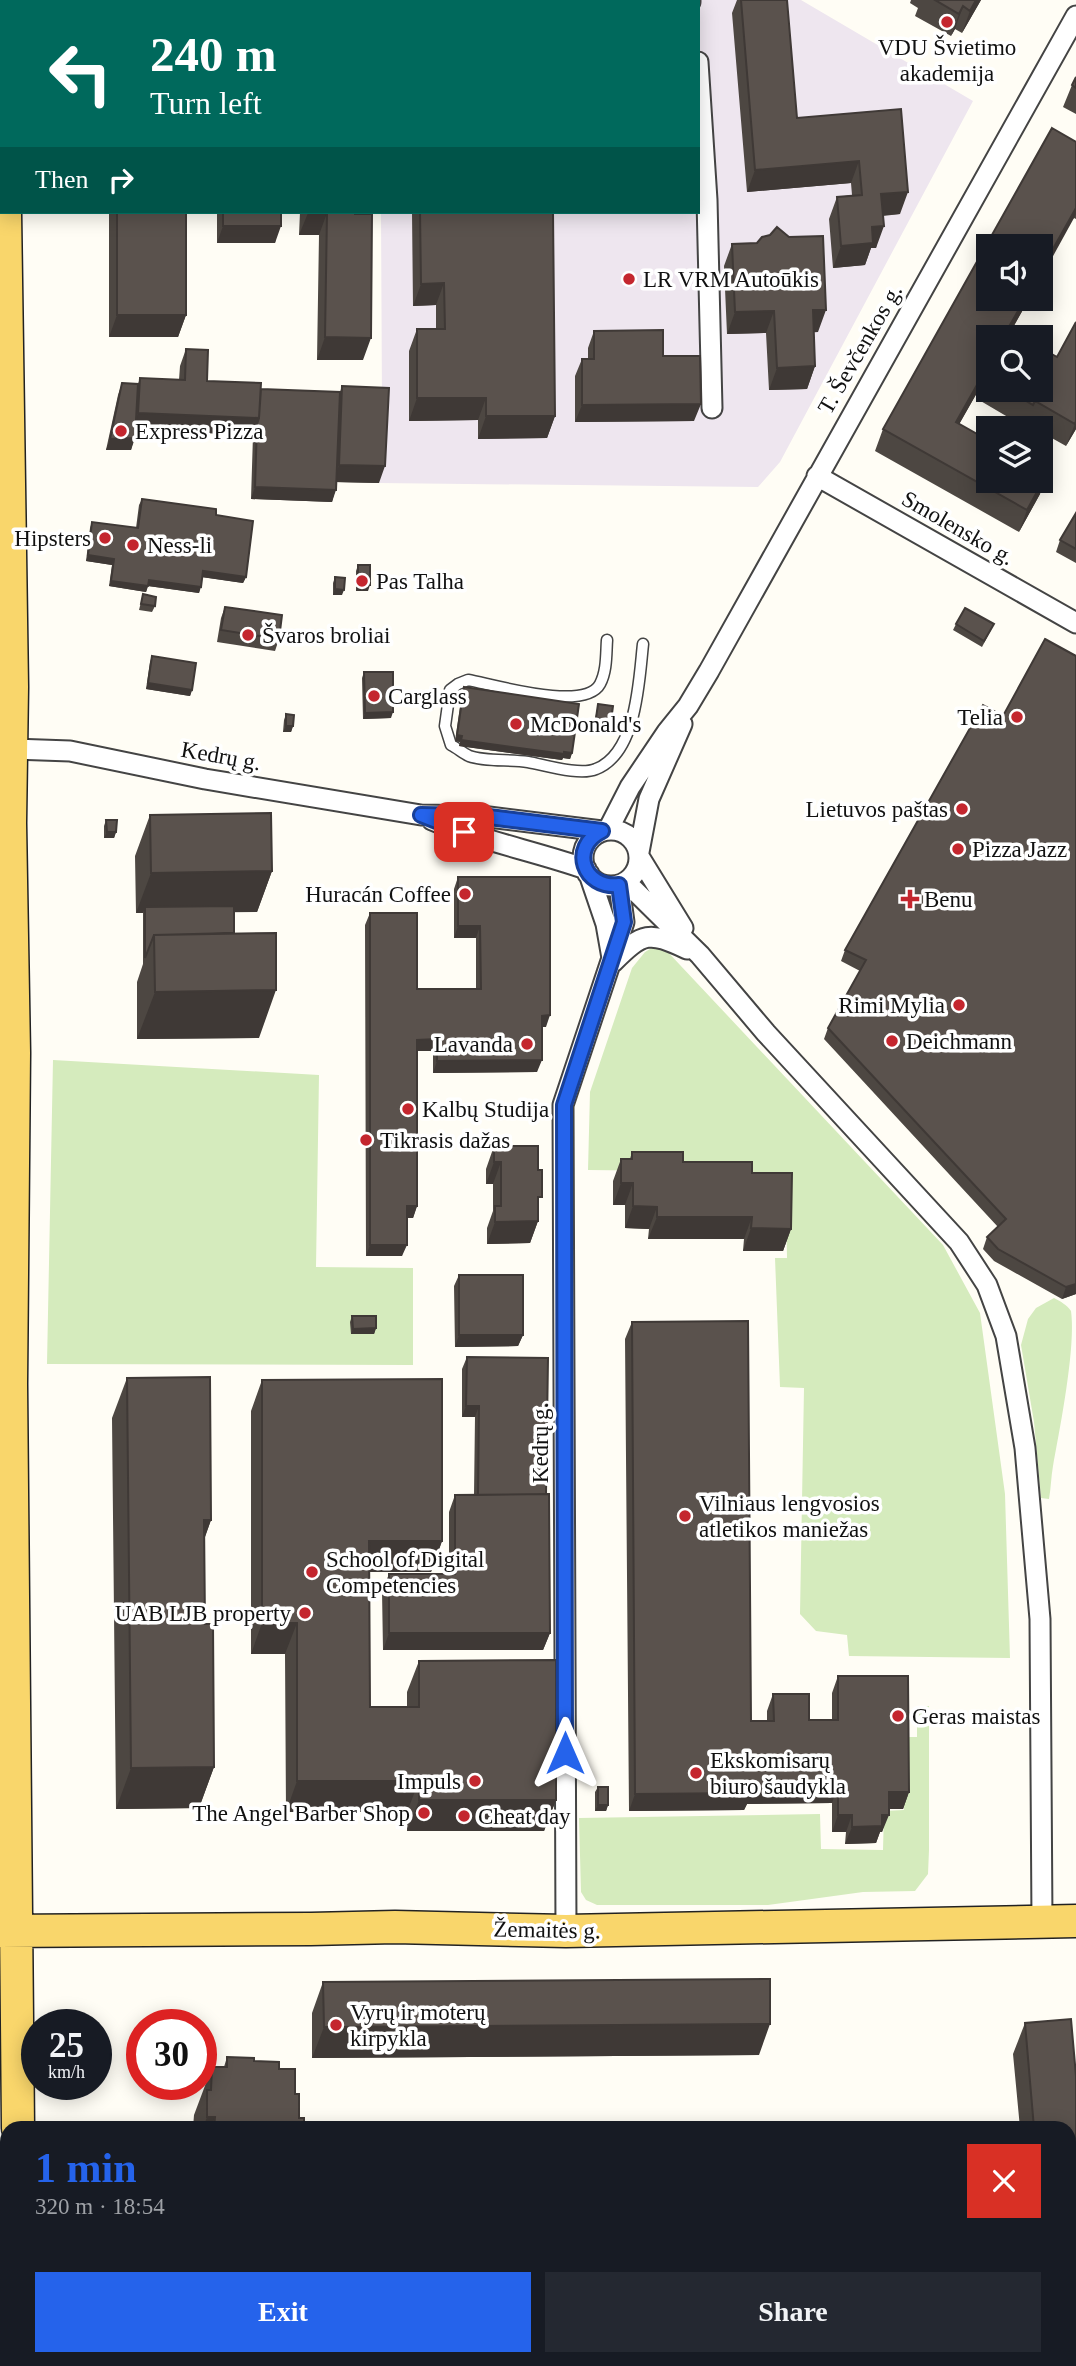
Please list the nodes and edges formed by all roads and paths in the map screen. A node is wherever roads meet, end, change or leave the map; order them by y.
1 (1076, 16) edge
2 (700, 93) edge
3 (5, 214) edge
4 (712, 408) dead end
5 (817, 476) junction
6 (1076, 623) edge
7 (607, 640) dead end
8 (643, 644) dead end
9 (688, 706) junction
10 (13, 749) junction
11 (421, 815) junction
12 (605, 830) junction
13 (639, 855) junction
14 (587, 871) junction
15 (623, 883) junction
16 (701, 956) junction
17 (612, 962) junction
18 (1042, 1921) junction
19 (1076, 1921) edge
20 (9, 1930) edge
21 (566, 1931) junction
22 (18, 2121) edge

1 - 5 street, T. Ševčenkos g.
2 - 4 street
3 - 10 main road
5 - 6 street, Smolensko g.
5 - 9 street, T. Ševčenkos g.
7 - 8 lane
9 - 12 street, T. Ševčenkos g.
9 - 13 street, T. Ševčenkos g.
10 - 11 street, Kedrų g.
10 - 20 main road
11 - 12 street, Kedrų g.
11 - 14 street, Kedrų g.
12 - 13 street
12 - 14 street
13 - 15 street
13 - 16 street
14 - 15 street
14 - 17 street, Kedrų g.
15 - 16 street
15 - 17 street, Kedrų g.
16 - 17 street
16 - 18 street
17 - 21 street, Kedrų g.
18 - 19 main road, Žemaitės g.
18 - 21 main road, Žemaitės g.
20 - 21 main road, Žemaitės g.
20 - 22 main road

